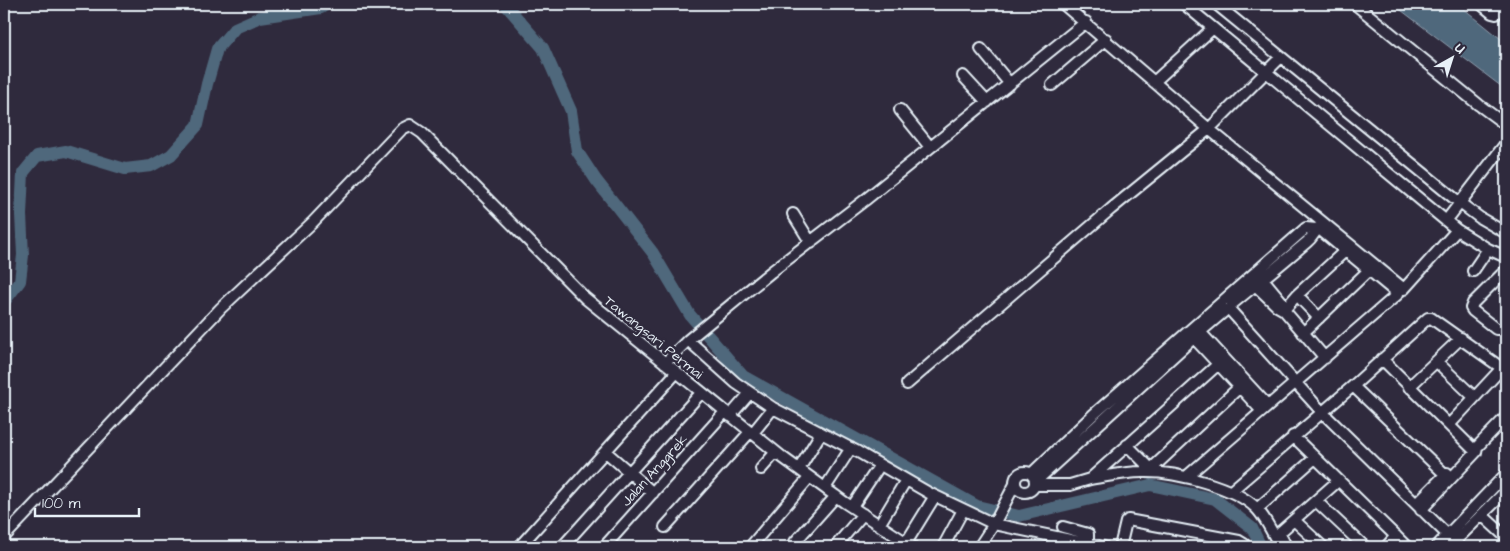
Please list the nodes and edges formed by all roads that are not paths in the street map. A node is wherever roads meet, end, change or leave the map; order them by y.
1 (1063, 4) edge
2 (1184, 4) edge
3 (1216, 4) edge
4 (1355, 4) edge
5 (1481, 4) edge
6 (1505, 4) edge
7 (1086, 22) junction
8 (1212, 28) junction
9 (1106, 39) junction
10 (982, 49) dead end
11 (1280, 58) junction
12 (1268, 71) junction
13 (963, 76) dead end
14 (1154, 82) junction
15 (1010, 84) junction
16 (1052, 85) dead end
17 (988, 102) junction
18 (900, 110) dead end
19 (1506, 125) edge
20 (1209, 129) junction
21 (1506, 143) edge
22 (930, 147) junction
23 (1459, 204) junction
24 (793, 214) dead end
25 (1447, 219) junction
26 (1319, 227) junction
27 (1457, 230) junction
28 (1506, 233) edge
29 (811, 243) junction
30 (1488, 249) junction
31 (1344, 251) junction
32 (1506, 257) edge
33 (1268, 260) junction
34 (1276, 269) junction
35 (1369, 270) junction
36 (1473, 271) dead end
37 (1506, 272) edge
38 (1259, 282) junction
39 (1297, 295) junction
40 (1227, 305) junction
41 (1283, 309) junction
42 (1319, 318) junction
43 (1506, 326) edge
44 (1303, 333) junction
45 (1197, 335) junction
46 (690, 338) junction
47 (1461, 338) junction
48 (1325, 358) junction
49 (1382, 359) junction
50 (1221, 362) junction
51 (1437, 362) junction
52 (666, 363) junction
53 (1158, 364) junction
54 (1504, 370) edge
55 (676, 373) junction
56 (1296, 383) junction
57 (907, 384) dead end
58 (1243, 385) junction
59 (1353, 386) junction
60 (1409, 387) junction
61 (750, 392) junction
62 (701, 393) junction
63 (1474, 397) junction
64 (773, 408) junction
65 (1265, 409) junction
66 (1322, 412) junction
67 (728, 414) junction
68 (1506, 417) edge
69 (1449, 425) junction
70 (751, 433) junction
71 (821, 433) junction
72 (1293, 436) junction
73 (1127, 445) junction
74 (851, 448) junction
75 (1475, 449) junction
76 (606, 452) junction
77 (776, 452) junction
78 (1315, 458) junction
79 (880, 465) junction
80 (761, 469) dead end
81 (799, 470) junction
82 (1149, 470) junction
83 (629, 473) junction
84 (1506, 474) edge
85 (1186, 477) junction
86 (1448, 477) junction
87 (809, 478) junction
88 (1090, 479) junction
89 (906, 480) junction
90 (1034, 480) junction
91 (1338, 481) junction
92 (1015, 484) junction
93 (825, 488) junction
94 (1231, 491) junction
95 (1506, 491) edge
96 (1025, 492) junction
97 (653, 493) junction
98 (836, 496) junction
99 (935, 496) junction
100 (1007, 500) junction
101 (1316, 501) junction
102 (852, 507) junction
103 (1419, 507) junction
104 (1257, 509) junction
105 (963, 510) junction
106 (863, 514) junction
107 (1482, 515) junction
108 (1294, 520) junction
109 (995, 522) junction
110 (879, 525) junction
111 (665, 527) dead end
112 (1063, 527) dead end
113 (1396, 536) junction
114 (4, 537) edge
115 (1506, 537) edge
116 (795, 542) dead end
117 (1453, 543) edge
118 (1088, 544) junction
119 (909, 545) edge
120 (520, 546) edge
121 (562, 547) edge
122 (604, 547) edge
123 (750, 547) edge
124 (835, 547) edge
125 (943, 547) edge
126 (979, 547) edge
127 (1104, 547) edge
128 (1120, 547) edge
129 (1245, 547) edge
130 (1280, 547) edge
131 (1286, 547) edge
132 (1323, 547) edge
133 (1366, 547) edge
134 (1386, 547) edge
135 (1407, 547) edge
136 (1436, 547) edge

1 - 7 street
2 - 8 street
3 - 11 street
4 - 19 street
5 - 6 street
7 - 9 street
7 - 15 street
8 - 12 street
8 - 14 street
9 - 14 street
9 - 16 street
10 - 15 street
11 - 12 street
11 - 23 street
12 - 20 street
12 - 25 street
13 - 17 street
14 - 20 street
15 - 17 street
17 - 22 street
18 - 22 street
20 - 26 street
20 - 57 street
21 - 23 street
22 - 29 street
23 - 25 street
23 - 28 street
24 - 29 street
25 - 27 street
26 - 27 street
26 - 31 street
26 - 33 street
26 - 34 street
27 - 30 street
29 - 46 street
30 - 32 street
30 - 36 street
31 - 35 street
31 - 39 street
33 - 34 street
33 - 40 street
34 - 38 street
35 - 42 street
35 - 48 street
37 - 43 street
38 - 40 street
38 - 41 street
39 - 41 street
39 - 42 street
40 - 45 street
40 - 53 street
40 - 56 street
41 - 44 street
42 - 44 street
44 - 48 street
45 - 50 street
45 - 53 street
46 - 52 street
46 - 61 street
47 - 49 street
47 - 51 street
47 - 54 street
48 - 56 street
49 - 59 street
49 - 60 street
50 - 58 street
50 - 73 street
51 - 60 street
51 - 63 street
52 - 55 street, Tawangsari Permai
52 - 114 street, Tawangsari Permai
53 - 90 street
54 - 63 street
55 - 62 street, Tawangsari Permai
55 - 76 street
56 - 65 street
56 - 66 street
58 - 65 street
58 - 82 street
59 - 66 street
59 - 86 street
60 - 69 street
61 - 64 street
61 - 67 street, Jalan Anggrek
62 - 67 street, Tawangsari Permai
62 - 83 street
63 - 69 street
64 - 70 street
64 - 71 street
65 - 85 street
66 - 72 street
66 - 103 street
67 - 70 street, Tawangsari Permai
67 - 97 street, Jalan Anggrek
68 - 75 street
69 - 75 street
70 - 77 street, Tawangsari Permai
70 - 111 street
71 - 74 street
71 - 81 street
72 - 78 street
72 - 94 street
73 - 82 street
73 - 88 street
74 - 79 street
74 - 93 street
75 - 86 street
76 - 83 street
76 - 120 street
77 - 80 street
77 - 81 street, Tawangsari Permai
78 - 91 street
78 - 104 street
79 - 89 street
79 - 102 street
81 - 87 street, Tawangsari Permai
82 - 85 street
82 - 88 street
83 - 97 street
83 - 121 street
84 - 117 street
85 - 94 street
86 - 103 street
87 - 93 street, Tawangsari Permai
87 - 123 street
88 - 90 street
89 - 99 street
89 - 110 street
90 - 92 street
90 - 96 street
91 - 101 street
91 - 113 street
92 - 96 street
92 - 100 street
93 - 98 street, Tawangsari Permai
94 - 104 street
95 - 107 street
96 - 100 street
97 - 122 street, Jalan Anggrek
98 - 102 street, Tawangsari Permai
98 - 116 street
99 - 105 street
99 - 119 street
100 - 109 street
101 - 108 street
101 - 133 street
102 - 106 street, Tawangsari Permai
103 - 117 street
104 - 130 street
105 - 109 street
105 - 125 street
106 - 110 street, Tawangsari Permai
106 - 124 street
107 - 115 street
107 - 117 street
108 - 131 street
108 - 132 street
109 - 118 street
109 - 126 street
110 - 119 street, Tawangsari Permai
112 - 118 street
113 - 134 street
113 - 135 street
117 - 136 street
118 - 127 street
128 - 129 street

